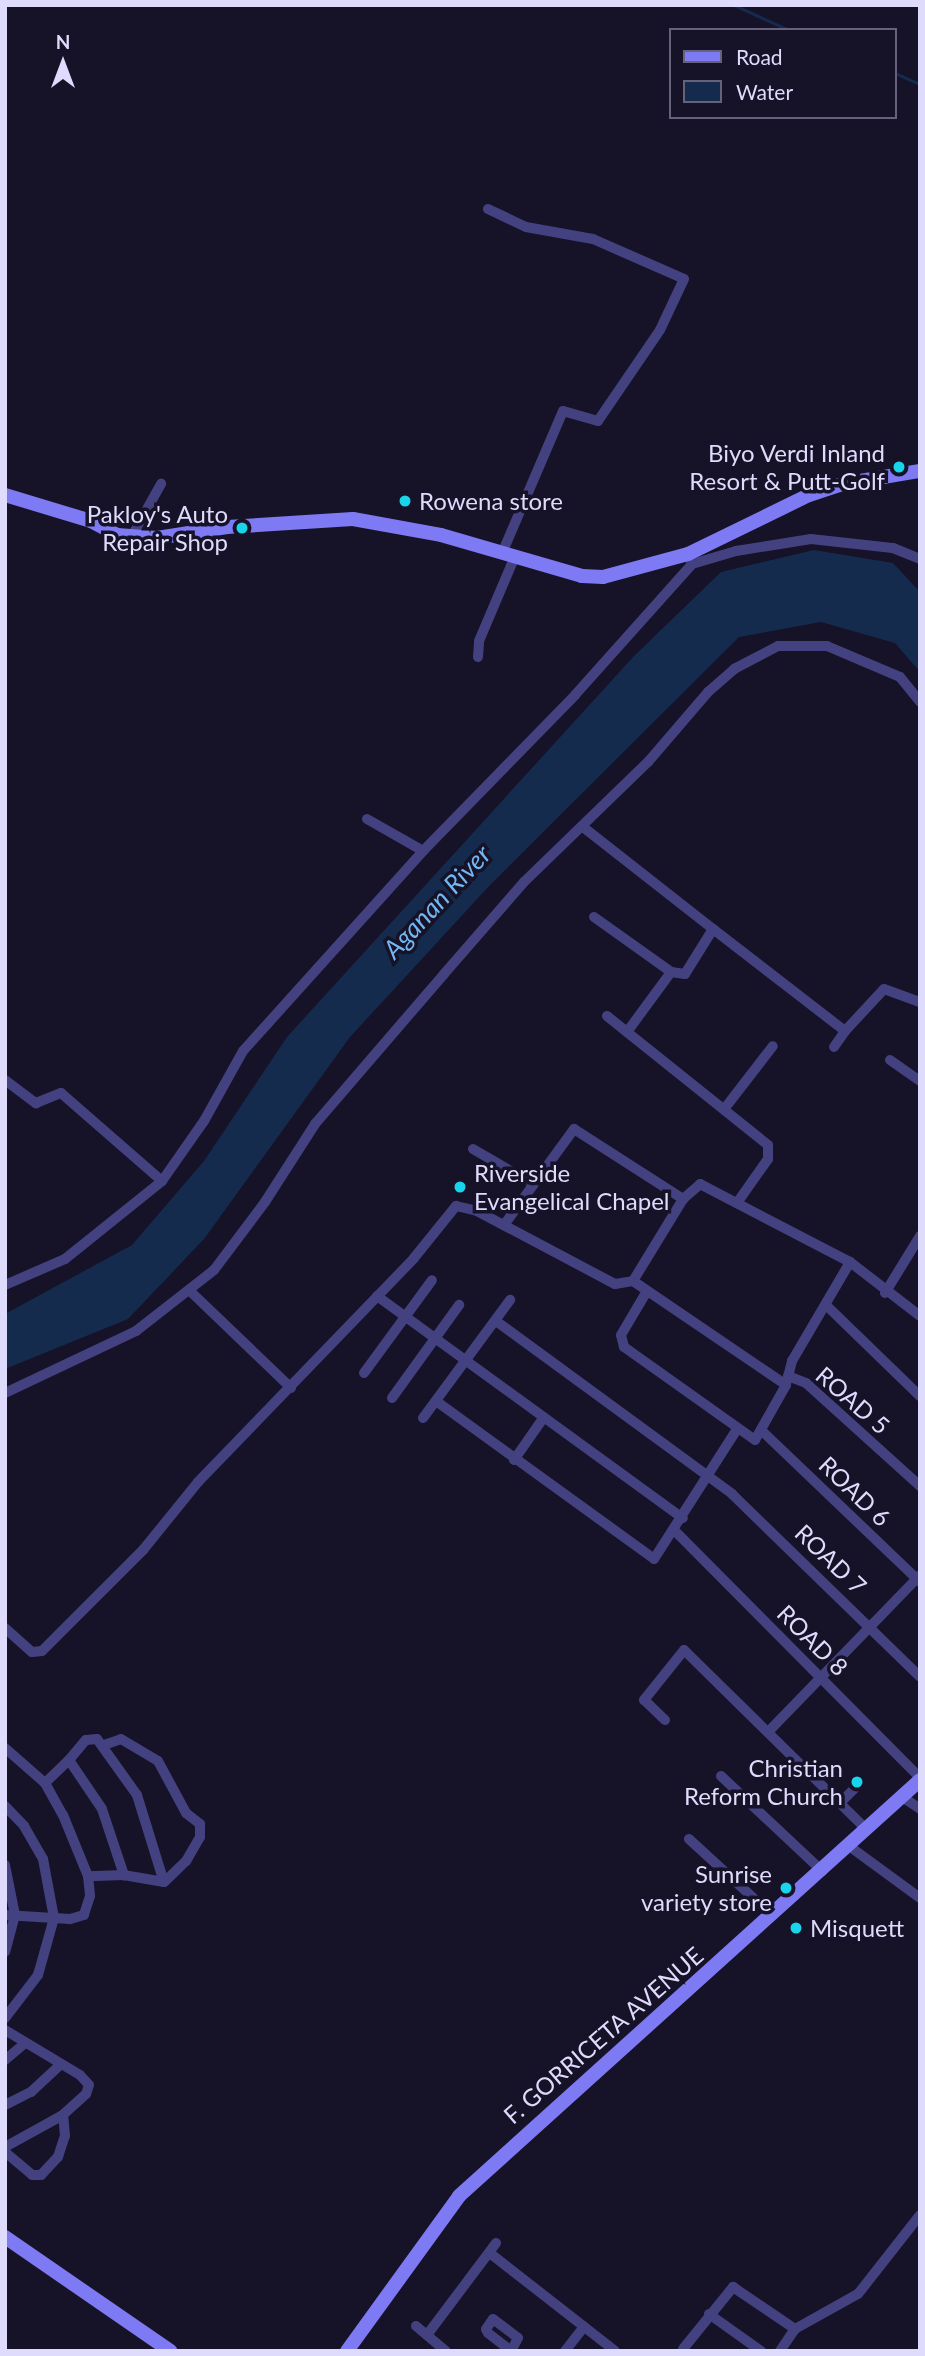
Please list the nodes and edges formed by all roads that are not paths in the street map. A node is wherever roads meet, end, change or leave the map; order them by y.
1 (488, 209) dead end
2 (920, 471) edge
3 (161, 484) dead end
4 (5, 495) edge
5 (132, 536) junction
6 (510, 553) junction
7 (690, 559) junction
8 (920, 559) edge
9 (478, 657) dead end
10 (920, 702) edge
11 (367, 819) dead end
12 (583, 827) junction
13 (424, 851) junction
14 (594, 917) dead end
15 (713, 929) junction
16 (671, 972) junction
17 (920, 1002) edge
18 (607, 1016) dead end
19 (845, 1031) junction
20 (626, 1032) junction
21 (773, 1046) dead end
22 (834, 1047) dead end
23 (890, 1060) dead end
24 (5, 1080) edge
25 (920, 1081) edge
26 (725, 1108) junction
27 (474, 1149) dead end
28 (162, 1181) junction
29 (533, 1184) junction
30 (683, 1199) junction
31 (737, 1203) junction
32 (504, 1225) junction
33 (920, 1236) edge
34 (850, 1262) junction
35 (432, 1280) dead end
36 (634, 1281) junction
37 (5, 1285) edge
38 (190, 1291) junction
39 (648, 1291) junction
40 (885, 1293) junction
41 (377, 1296) junction
42 (510, 1300) dead end
43 (459, 1306) dead end
44 (828, 1307) junction
45 (920, 1316) edge
46 (407, 1318) junction
47 (496, 1321) junction
48 (436, 1340) junction
49 (466, 1361) junction
50 (364, 1373) dead end
51 (787, 1381) junction
52 (291, 1388) junction
53 (5, 1393) edge
54 (920, 1396) edge
55 (392, 1398) dead end
56 (436, 1401) junction
57 (423, 1418) dead end
58 (544, 1418) junction
59 (737, 1429) junction
60 (761, 1430) junction
61 (514, 1460) junction
62 (709, 1477) junction
63 (920, 1486) edge
64 (683, 1518) junction
65 (675, 1531) junction
66 (919, 1579) edge
67 (871, 1627) junction
68 (5, 1628) edge
69 (920, 1677) edge
70 (821, 1678) junction
71 (665, 1720) dead end
72 (769, 1730) junction
73 (104, 1745) junction
74 (5, 1748) edge
75 (69, 1760) junction
76 (720, 1776) dead end
77 (920, 1779) edge
78 (861, 1782) dead end
79 (45, 1783) junction
80 (901, 1796) junction
81 (840, 1802) junction
82 (5, 1806) edge
83 (920, 1809) edge
84 (866, 1829) junction
85 (689, 1839) dead end
86 (849, 1846) junction
87 (5, 1865) edge
88 (822, 1871) junction
89 (124, 1875) junction
90 (88, 1876) junction
91 (164, 1882) junction
92 (920, 1898) edge
93 (10, 1915) edge
94 (772, 1915) junction
95 (54, 1918) junction
96 (5, 1952) edge
97 (5, 2018) edge
98 (5, 2031) edge
99 (25, 2043) junction
100 (5, 2060) edge
101 (61, 2064) junction
102 (5, 2105) edge
103 (63, 2115) junction
104 (5, 2147) edge
105 (5, 2152) edge
106 (920, 2215) edge
107 (5, 2237) edge
108 (496, 2243) dead end
109 (491, 2254) junction
110 (709, 2315) junction
111 (416, 2326) dead end
112 (584, 2327) junction
113 (795, 2329) junction
114 (427, 2335) junction
115 (681, 2347) edge
116 (349, 2350) edge
117 (170, 2351) edge
118 (446, 2351) edge
119 (565, 2351) edge
120 (615, 2351) edge
121 (761, 2351) edge
122 (780, 2351) edge

1 - 6 street
2 - 7 main road
3 - 5 street
4 - 5 main road
5 - 6 main road
6 - 7 main road
6 - 9 street
7 - 8 street
7 - 13 street
10 - 12 street
11 - 13 street
12 - 15 street
12 - 38 street
13 - 28 street
14 - 16 street
15 - 16 street
15 - 19 street
16 - 20 street
17 - 19 street
18 - 20 street
19 - 22 street
20 - 26 street
21 - 26 street
23 - 25 street
24 - 28 street
26 - 31 street
27 - 29 street
28 - 37 street
29 - 30 street
29 - 32 street
30 - 31 street
30 - 36 street
31 - 34 street
32 - 36 street
32 - 41 street
33 - 40 street
34 - 40 street
34 - 44 street
35 - 46 street
36 - 39 street, ROAD 5
38 - 52 street
38 - 53 street
39 - 51 street, ROAD 5
39 - 59 street
40 - 45 street
41 - 46 street
41 - 52 street
42 - 47 street
43 - 48 street
44 - 51 street
44 - 54 street
46 - 48 street
46 - 50 street
47 - 49 street
47 - 62 street, ROAD 7
48 - 49 street
48 - 55 street
49 - 56 street
49 - 58 street
51 - 60 street
51 - 63 street, ROAD 5
52 - 68 street
56 - 57 street
56 - 61 street
58 - 61 street
58 - 64 street
59 - 60 street
59 - 62 street
60 - 66 street, ROAD 6
61 - 65 street
62 - 64 street
62 - 67 street, ROAD 7
64 - 65 street
65 - 70 street, ROAD 8
66 - 67 street
67 - 69 street, ROAD 7
67 - 70 street
70 - 72 street
70 - 77 street, ROAD 8
71 - 72 street
72 - 81 street
73 - 75 street
73 - 91 street
73 - 91 street
74 - 79 street
75 - 79 street
75 - 89 street
76 - 88 street
77 - 80 main road, F. GORRICETA AVENUE
78 - 81 street
79 - 90 street
80 - 83 street
80 - 84 main road, F. GORRICETA AVENUE
81 - 84 street
82 - 95 street
84 - 86 main road, F. GORRICETA AVENUE
85 - 94 street
86 - 88 main road, F. GORRICETA AVENUE
86 - 92 street
87 - 93 street
88 - 94 main road, F. GORRICETA AVENUE
89 - 90 street
89 - 91 street
90 - 95 street
93 - 95 street
93 - 96 street
94 - 116 main road, F. GORRICETA AVENUE
95 - 97 street
98 - 99 street
99 - 100 street
99 - 101 street
101 - 102 street
101 - 103 street
103 - 104 street
103 - 105 street
106 - 113 street
107 - 117 main road
108 - 109 street
109 - 112 street
109 - 114 street
110 - 113 street
110 - 115 street
110 - 121 street
111 - 114 street
112 - 119 street
112 - 120 street
113 - 122 street
114 - 118 street

